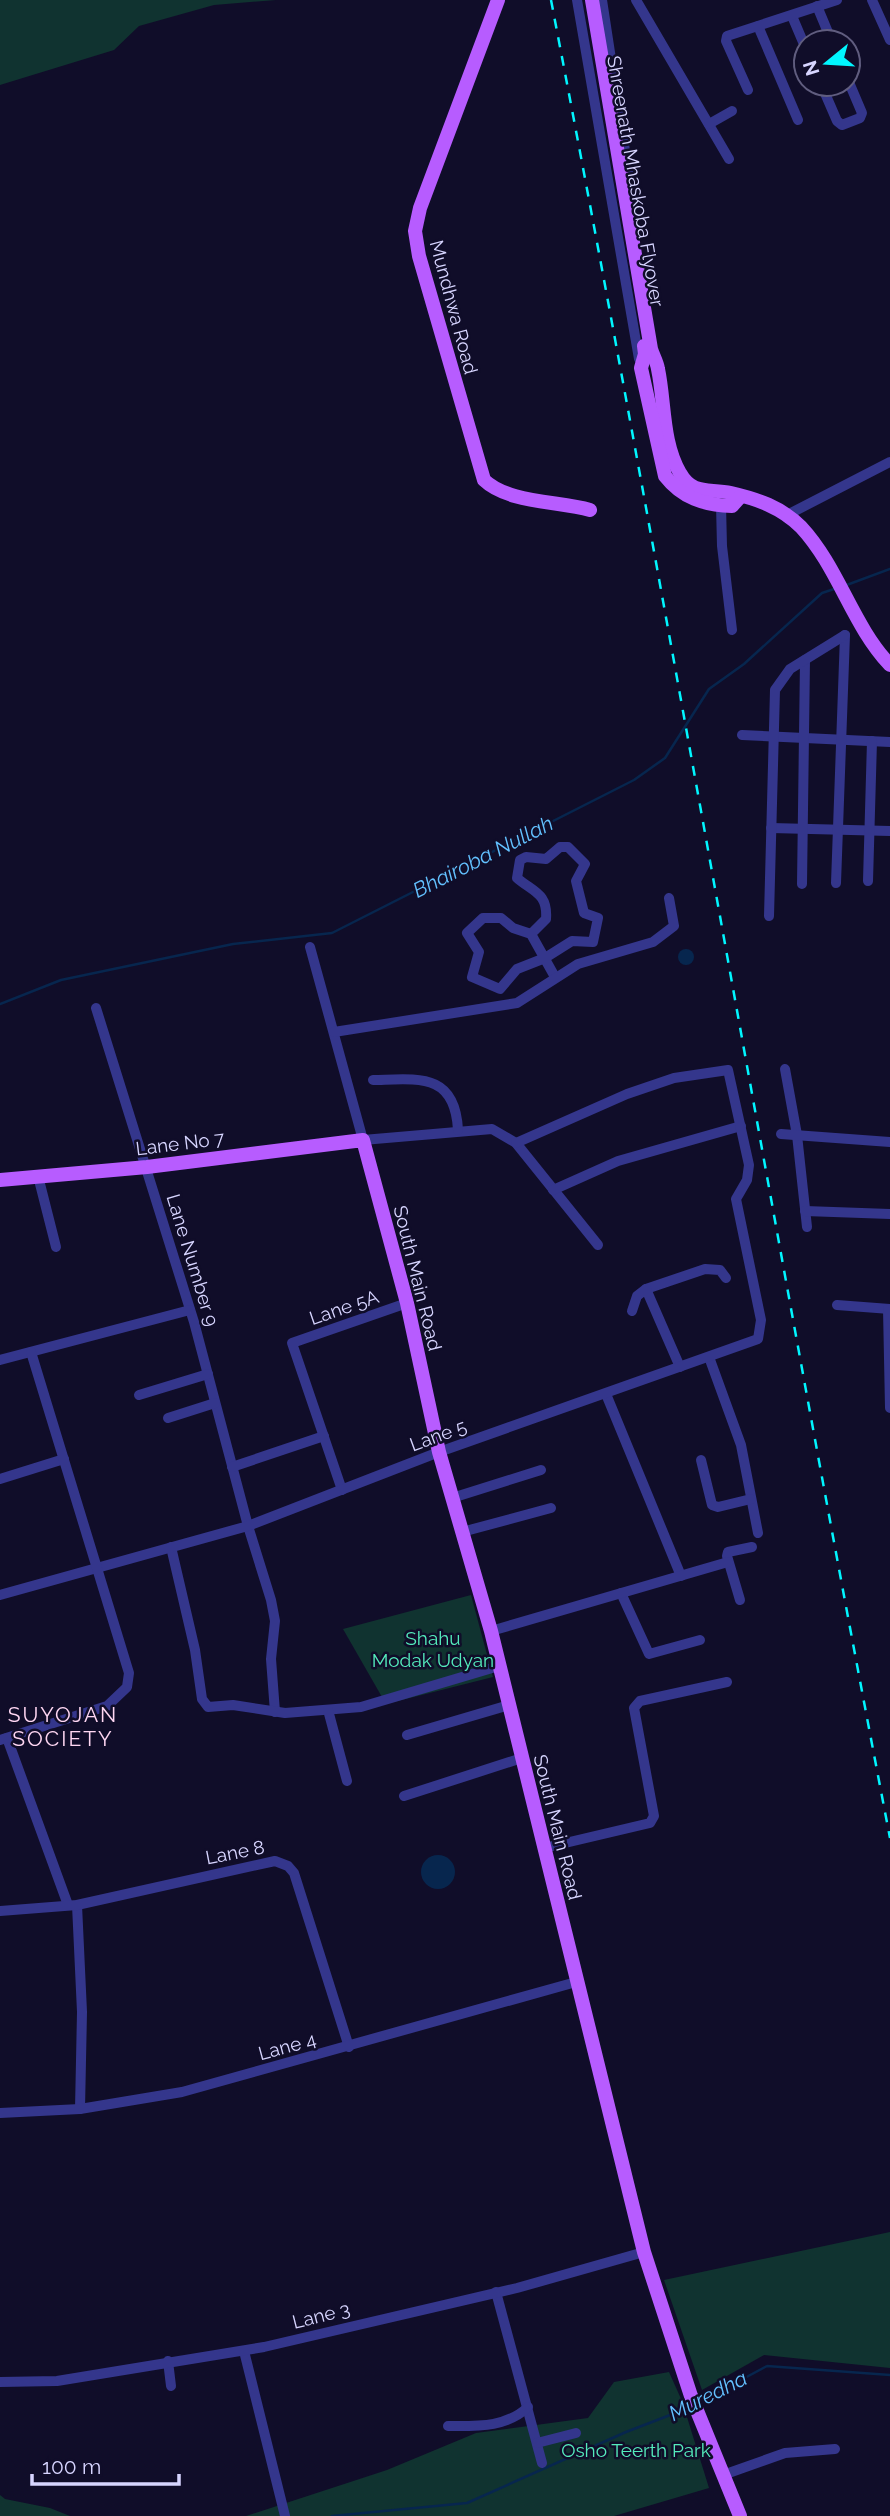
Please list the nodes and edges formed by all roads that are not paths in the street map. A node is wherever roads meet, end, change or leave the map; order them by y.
1 (498, 0) edge
2 (577, 0) edge
3 (585, 0) edge
4 (592, 0) edge
5 (602, 0) edge
6 (636, 0) edge
7 (837, 0) edge
8 (872, 0) edge
9 (817, 6) junction
10 (792, 16) junction
11 (758, 26) junction
12 (797, 28) edge
13 (826, 28) edge
14 (890, 40) edge
15 (748, 90) dead end
16 (827, 98) edge
17 (856, 98) edge
18 (732, 111) dead end
19 (798, 120) dead end
20 (709, 124) junction
21 (729, 159) dead end
22 (646, 357) junction
23 (657, 365) junction
24 (890, 462) edge
25 (680, 484) junction
26 (740, 497) junction
27 (721, 505) junction
28 (590, 510) dead end
29 (787, 514) junction
30 (732, 630) dead end
31 (805, 660) junction
32 (890, 665) edge
33 (742, 735) dead end
34 (772, 737) junction
35 (804, 738) junction
36 (841, 740) junction
37 (872, 741) junction
38 (890, 742) edge
39 (771, 828) junction
40 (803, 829) junction
41 (838, 831) junction
42 (869, 831) junction
43 (890, 831) edge
44 (868, 881) dead end
45 (836, 883) dead end
46 (802, 884) dead end
47 (669, 898) dead end
48 (769, 916) dead end
49 (531, 934) junction
50 (310, 947) dead end
51 (545, 958) junction
52 (555, 978) junction
53 (96, 1008) dead end
54 (334, 1032) junction
55 (785, 1069) dead end
56 (373, 1080) dead end
57 (741, 1126) junction
58 (458, 1130) junction
59 (781, 1134) dead end
60 (797, 1135) junction
61 (363, 1140) junction
62 (890, 1142) edge
63 (516, 1143) junction
64 (147, 1167) junction
65 (38, 1176) junction
66 (0, 1180) edge
67 (553, 1190) junction
68 (805, 1211) junction
69 (890, 1214) edge
70 (807, 1227) dead end
71 (598, 1245) dead end
72 (56, 1247) dead end
73 (726, 1278) dead end
74 (646, 1289) junction
75 (407, 1303) junction
76 (837, 1305) dead end
77 (889, 1309) edge
78 (190, 1310) junction
79 (632, 1311) dead end
80 (31, 1352) junction
81 (889, 1355) edge
82 (709, 1357) junction
83 (0, 1360) edge
84 (680, 1367) junction
85 (208, 1374) junction
86 (606, 1394) junction
87 (139, 1395) dead end
88 (215, 1403) junction
89 (890, 1408) edge
90 (168, 1418) dead end
91 (324, 1436) junction
92 (439, 1452) junction
93 (64, 1459) junction
94 (701, 1460) dead end
95 (232, 1467) junction
96 (541, 1470) dead end
97 (0, 1479) edge
98 (342, 1490) junction
99 (452, 1498) junction
100 (751, 1499) junction
101 (551, 1508) dead end
102 (248, 1525) junction
103 (462, 1532) junction
104 (758, 1533) dead end
105 (171, 1547) junction
106 (752, 1547) dead end
107 (728, 1562) junction
108 (98, 1567) junction
109 (681, 1576) junction
110 (621, 1593) junction
111 (0, 1595) edge
112 (740, 1600) dead end
113 (491, 1631) junction
114 (700, 1640) dead end
115 (499, 1666) junction
116 (727, 1682) dead end
117 (509, 1705) junction
118 (328, 1710) junction
119 (275, 1712) junction
120 (407, 1735) dead end
121 (3, 1739) edge
122 (522, 1758) junction
123 (347, 1781) dead end
124 (404, 1796) dead end
125 (544, 1848) junction
126 (72, 1905) junction
127 (0, 1911) edge
128 (576, 1982) junction
129 (349, 2047) junction
130 (80, 2109) junction
131 (0, 2113) edge
132 (644, 2252) junction
133 (496, 2292) junction
134 (244, 2351) junction
135 (168, 2361) junction
136 (0, 2382) edge
137 (171, 2386) dead end
138 (528, 2407) junction
139 (448, 2426) dead end
140 (576, 2432) dead end
141 (537, 2443) junction
142 (835, 2449) dead end
143 (542, 2463) dead end
144 (723, 2475) junction
145 (285, 2516) edge
146 (740, 2516) edge

1 - 28 main road, Mundhwa Road
2 - 22 street
3 - 22 main road, Shreenath Mhaskoba Flyover
4 - 22 main road, Shreenath Mhaskoba Flyover
5 - 23 street
6 - 20 street
7 - 9 street
8 - 14 street
9 - 10 street
9 - 13 street
10 - 11 street
10 - 12 street
11 - 15 street
11 - 19 street
16 - 17 street
18 - 20 street
20 - 21 street
22 - 23 main road, Shreenath Mhaskoba Flyover
22 - 25 main road
23 - 25 main road, Shreenath Mhaskoba Flyover
24 - 29 street
25 - 26 main road
25 - 27 main road
26 - 27 main road
26 - 29 main road
27 - 30 street
29 - 32 main road
31 - 34 street
31 - 35 street
31 - 36 street
33 - 34 street
34 - 35 street
34 - 39 street
35 - 36 street
35 - 40 street
36 - 37 street
36 - 41 street
37 - 38 street
37 - 42 street
39 - 40 street
39 - 48 street
40 - 41 street
40 - 46 street
41 - 42 street
41 - 45 street
42 - 43 street
42 - 44 street
47 - 52 street
49 - 51 street
49 - 51 street
49 - 51 street
50 - 54 street
51 - 52 street
52 - 54 street
53 - 64 street, Lane Number 9
54 - 61 street
55 - 60 street
56 - 58 street
57 - 63 street
57 - 67 street
57 - 82 street, Lane 5
58 - 61 street
58 - 63 street
59 - 60 street
60 - 62 street
60 - 68 street
61 - 64 main road, Lane No 7
61 - 75 main road, South Main Road
63 - 67 street
64 - 65 main road, Lane No 7
64 - 78 street, Lane Number 9
65 - 66 main road, Lane No 7
65 - 72 street
67 - 71 street
68 - 69 street
68 - 70 street
73 - 74 street
74 - 79 street
74 - 84 street
75 - 91 street, Lane 5A
75 - 92 main road, South Main Road
76 - 77 street
77 - 81 street
78 - 80 street
78 - 85 street, Lane Number 9
80 - 83 street
80 - 93 street
81 - 89 street
82 - 84 street, Lane 5
82 - 100 street
84 - 86 street, Lane 5
85 - 87 street
85 - 88 street, Lane Number 9
86 - 92 street, Lane 5
86 - 109 street
88 - 90 street
88 - 95 street, Lane Number 9
91 - 95 street
91 - 98 street
92 - 98 street, Lane 5
92 - 99 main road, South Main Road
93 - 97 street
93 - 108 street
94 - 100 street
95 - 102 street, Lane Number 9
96 - 99 street
98 - 102 street, Lane 5
99 - 103 main road, South Main Road
100 - 104 street
101 - 103 street
102 - 105 street, Lane 5
102 - 119 street, Lane Number 9
103 - 113 main road, South Main Road
105 - 108 street, Lane 5
105 - 119 street
106 - 107 street
107 - 109 street
107 - 112 street
108 - 111 street, Lane 5
108 - 121 street
109 - 110 street
110 - 113 street
110 - 114 street
113 - 115 main road, South Main Road
115 - 117 main road, South Main Road
115 - 118 street
116 - 125 street
117 - 120 street
117 - 122 main road, South Main Road
118 - 119 street
118 - 123 street
121 - 126 street
122 - 124 street
122 - 125 main road, South Main Road
125 - 128 main road, South Main Road
126 - 127 street, Lane 8
126 - 129 street, Lane 8
126 - 130 street
128 - 129 street, Lane 4
128 - 132 main road, South Main Road
129 - 130 street, Lane 4
130 - 131 street, Lane 4
132 - 133 street, Lane 3
132 - 144 main road, South Main Road
133 - 134 street, Lane 3
133 - 138 street
134 - 135 street, Lane 3
134 - 145 street
135 - 136 street, Lane 3
135 - 137 street
138 - 139 street
138 - 141 street
140 - 141 street
141 - 143 street
142 - 144 street
144 - 146 main road, South Main Road

